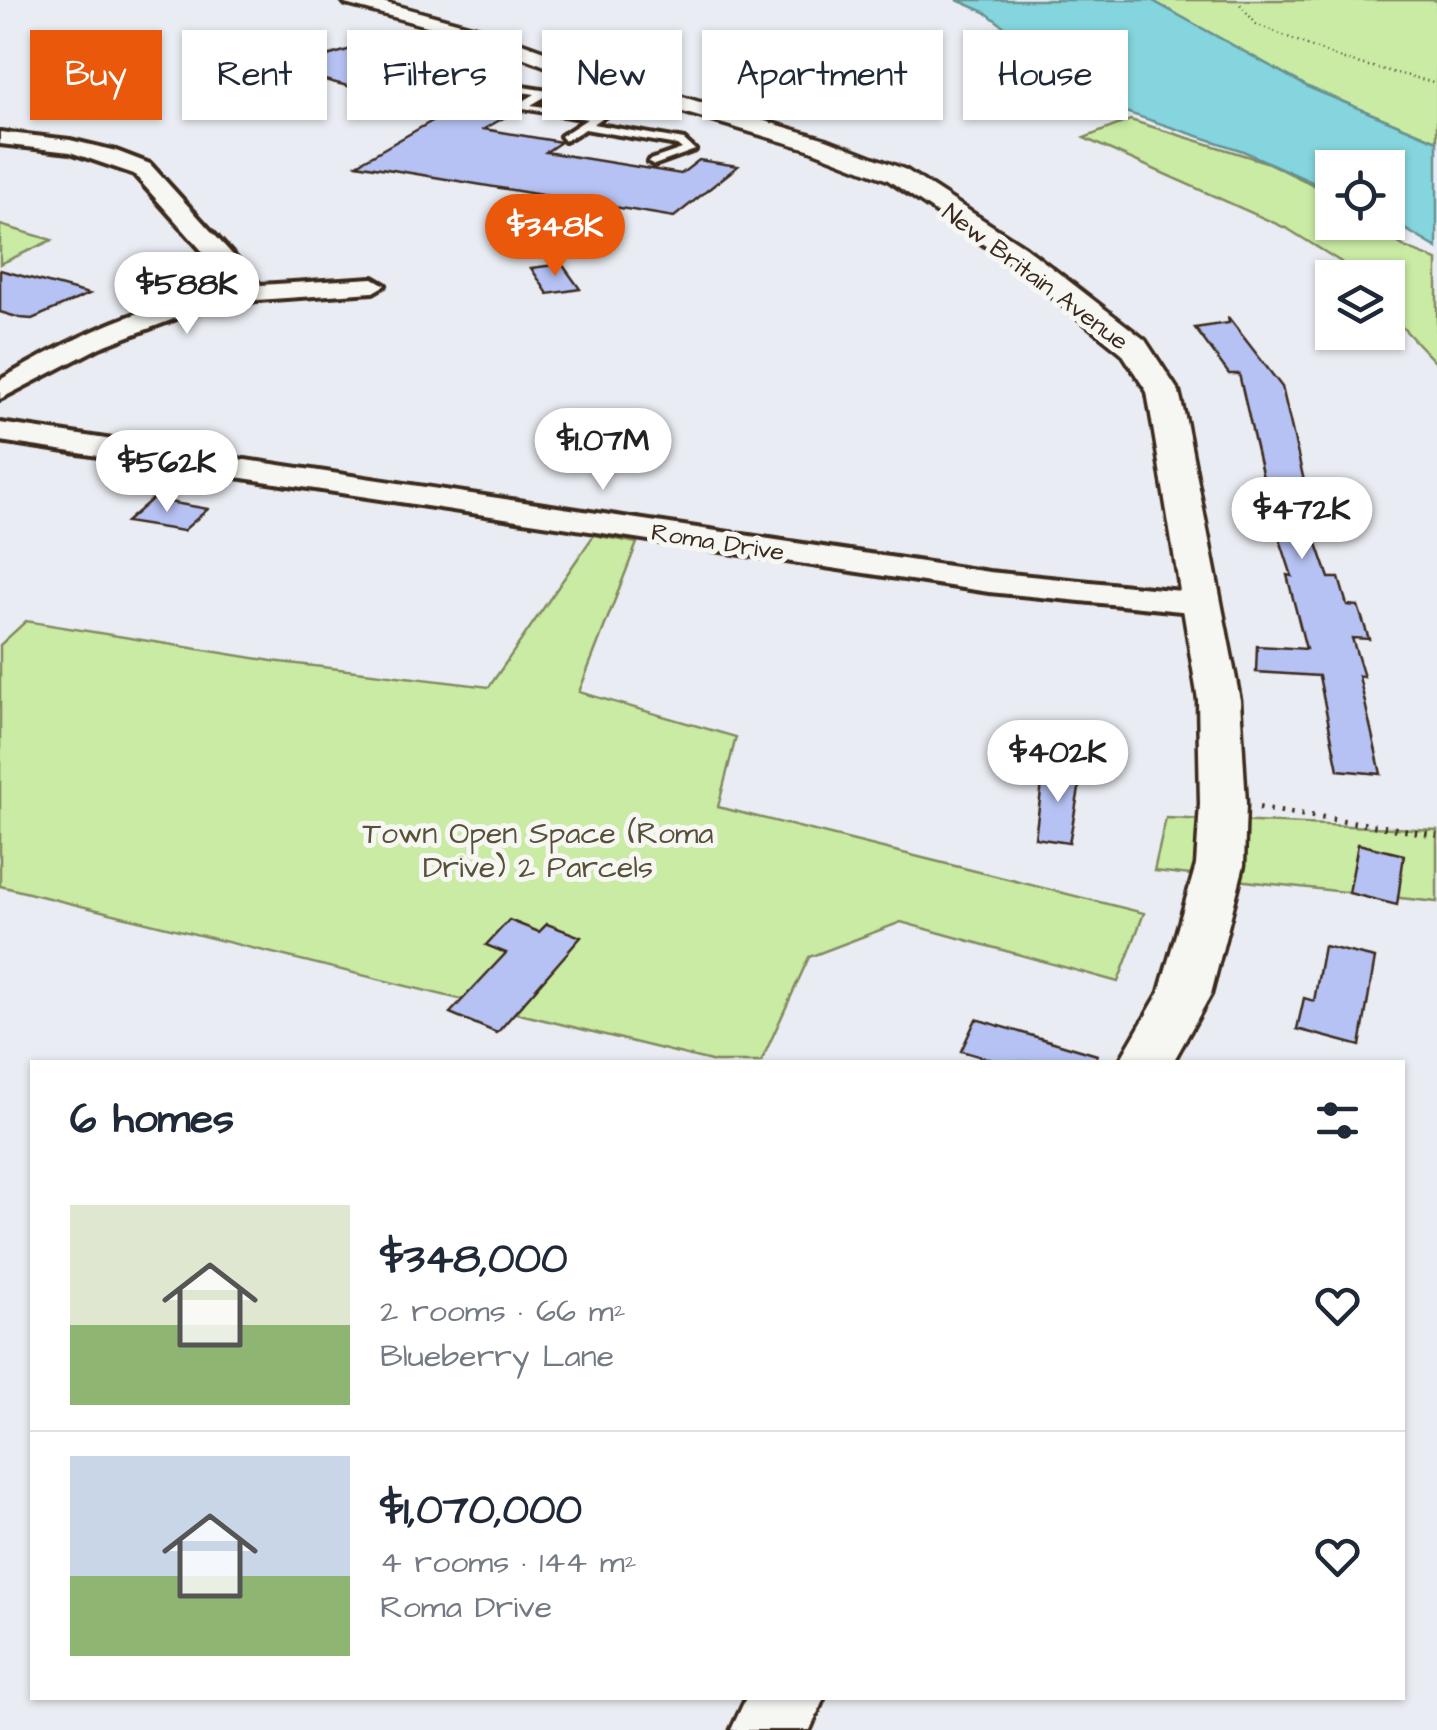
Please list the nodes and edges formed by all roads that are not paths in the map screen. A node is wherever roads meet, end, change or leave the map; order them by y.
1 (352, 0) edge
2 (542, 56) edge
3 (682, 103) edge
4 (522, 106) junction
5 (542, 109) edge
6 (595, 120) edge
7 (585, 126) junction
8 (0, 138) edge
9 (565, 138) dead end
10 (654, 162) dead end
11 (373, 285) dead end
12 (254, 293) junction
13 (0, 391) edge
14 (0, 432) edge
15 (1201, 604) junction
16 (1147, 1060) edge
17 (786, 1700) edge
18 (769, 1730) edge

1 - 2 street, New Britain Avenue
3 - 15 street, New Britain Avenue
4 - 4 lane
4 - 5 lane
6 - 7 lane
7 - 9 lane
7 - 10 lane
8 - 12 street
11 - 12 street
12 - 13 street
14 - 15 street, Roma Drive
15 - 16 street, New Britain Avenue
17 - 18 street

